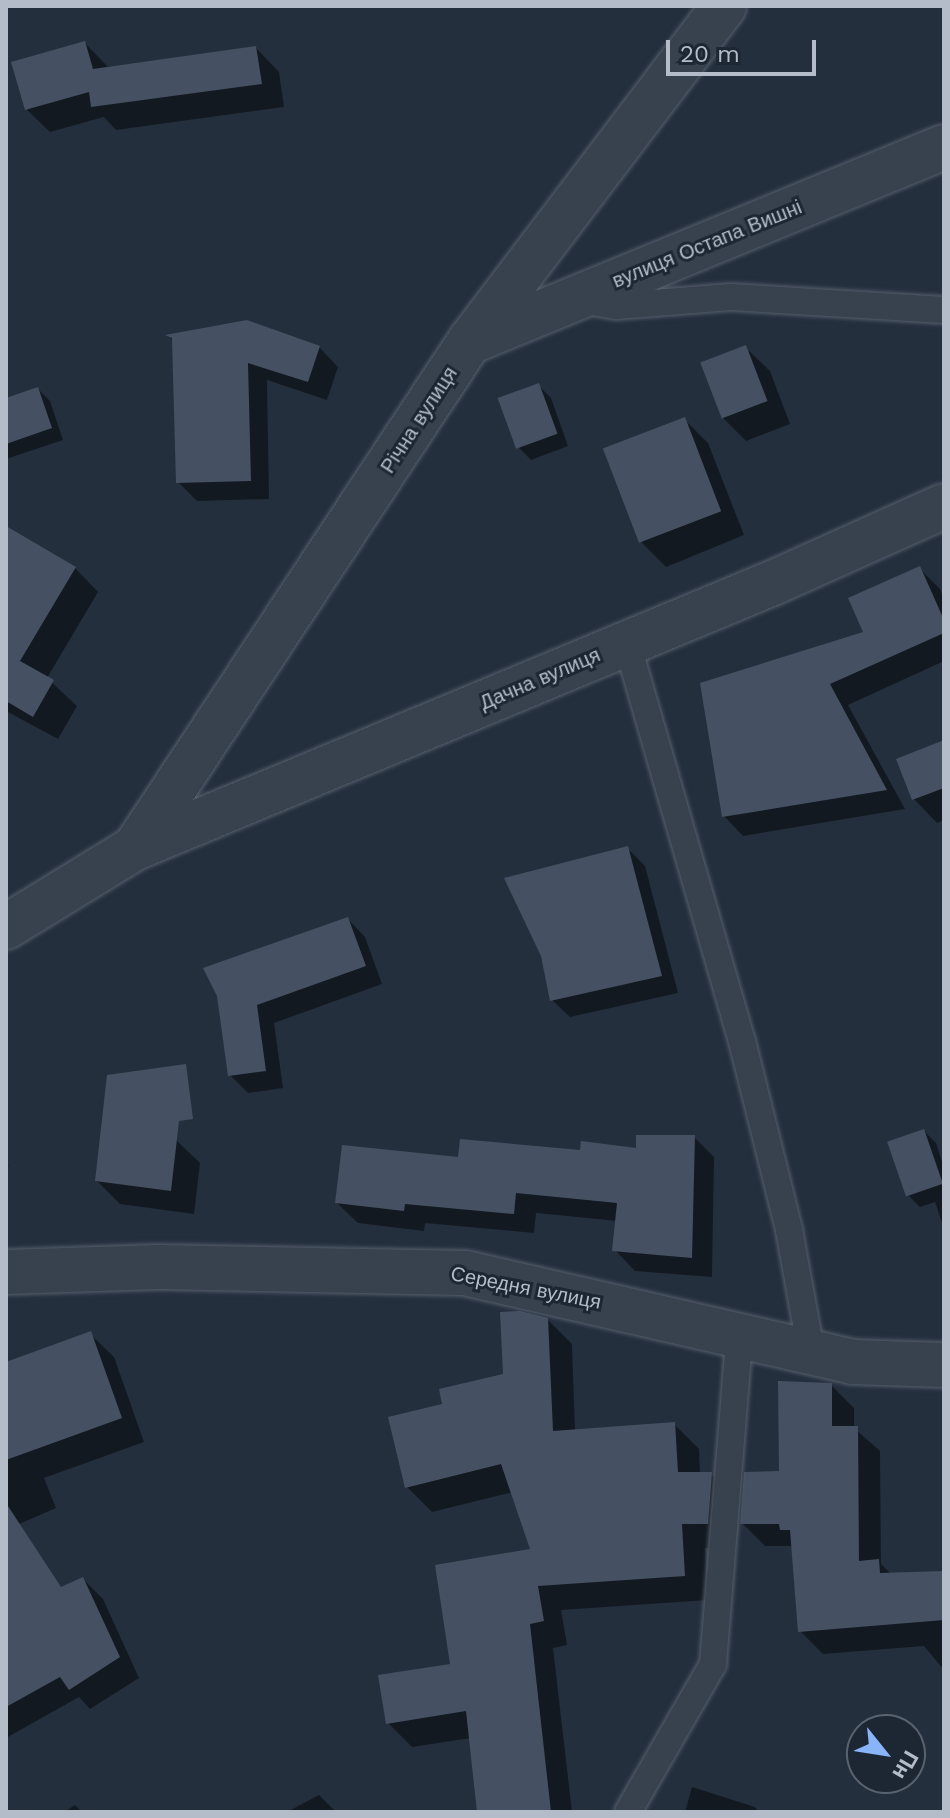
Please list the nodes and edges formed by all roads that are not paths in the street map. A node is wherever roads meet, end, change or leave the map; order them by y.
1 (724, 6) edge
2 (944, 147) edge
3 (574, 298) junction
4 (944, 310) edge
5 (470, 341) junction
6 (944, 506) edge
7 (627, 643) junction
8 (135, 848) junction
9 (6, 927) edge
10 (6, 1272) edge
11 (739, 1338) junction
12 (811, 1351) junction
13 (944, 1365) edge
14 (628, 1812) edge

1 - 5 street, Річна вулиця
2 - 3 street, вулиця Остапа Вишні
3 - 4 lane
3 - 5 street, вулиця Остапа Вишні
5 - 8 street, Річна вулиця
6 - 7 street, Дачна вулиця
7 - 8 street, Дачна вулиця
7 - 12 lane
8 - 9 street
10 - 11 street, Середня вулиця
11 - 12 street, Середня вулиця
11 - 14 lane
12 - 13 street, Середня вулиця

